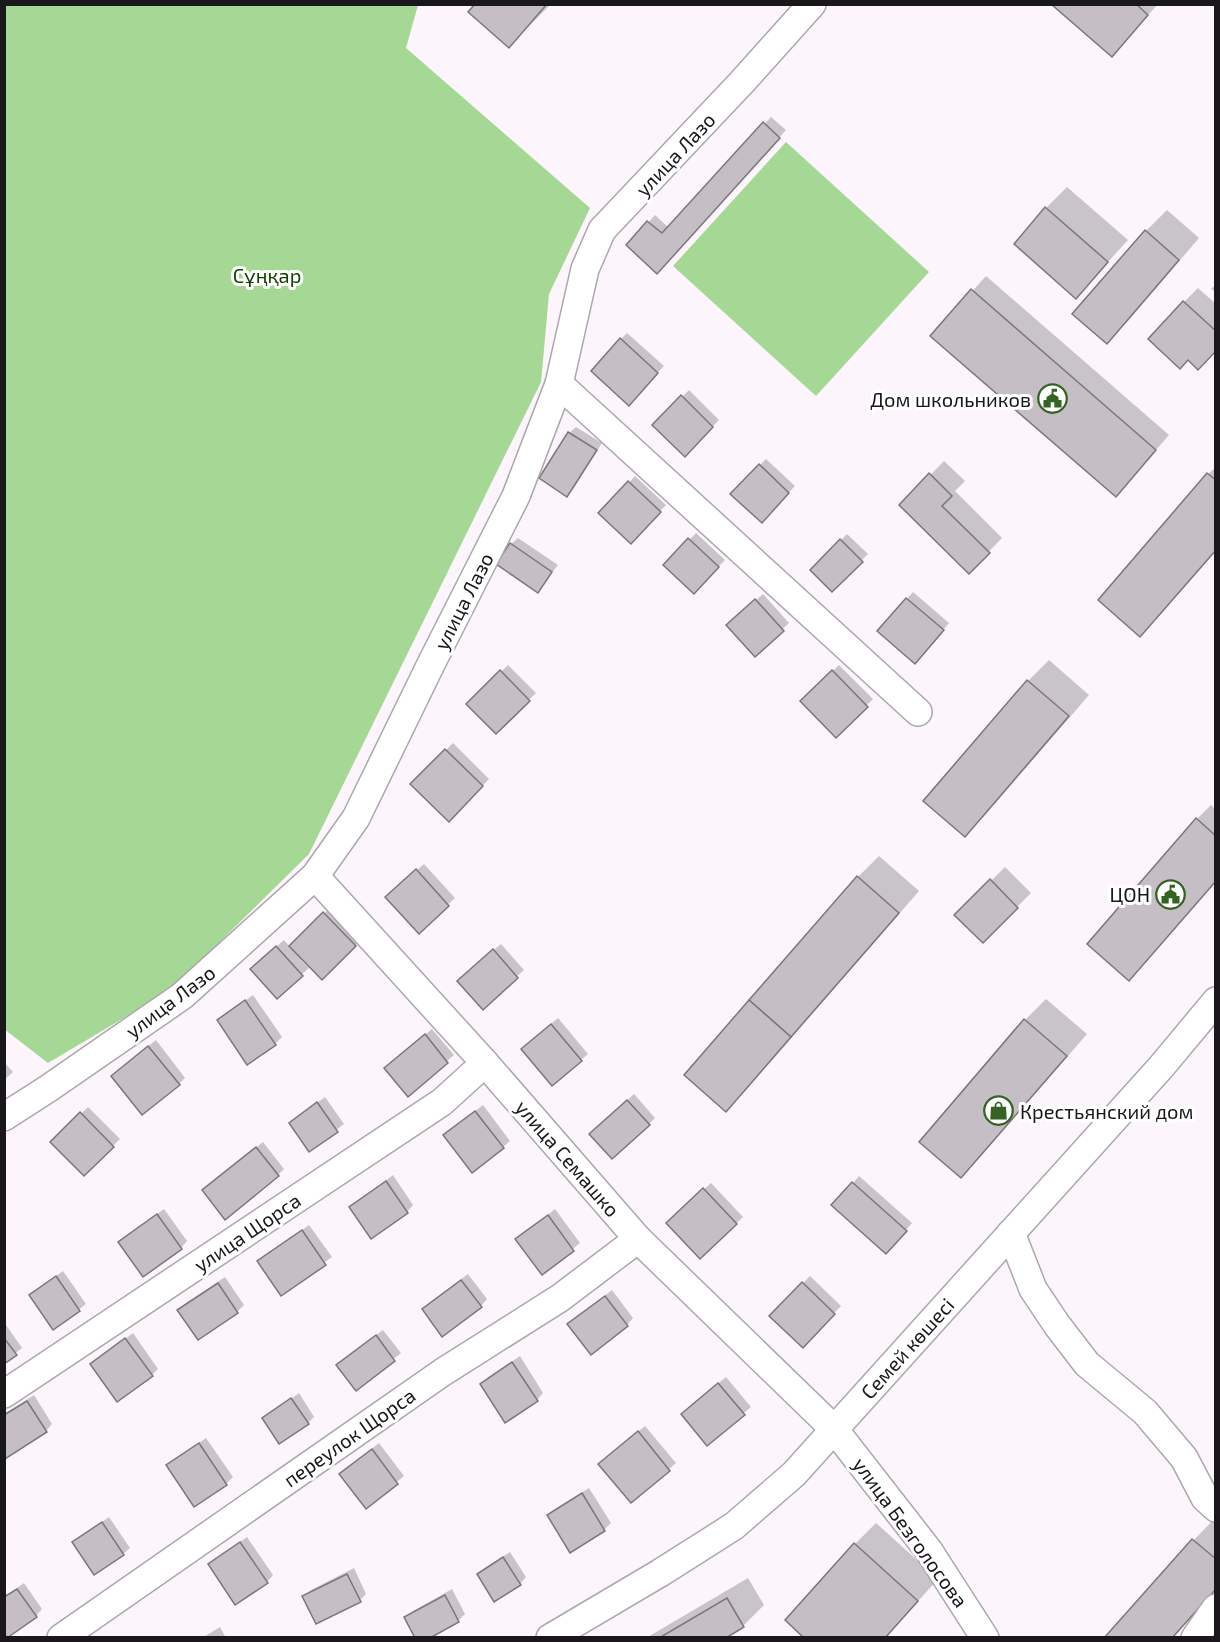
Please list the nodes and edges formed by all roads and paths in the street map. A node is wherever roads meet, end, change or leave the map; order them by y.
1 (812, 4) edge
2 (559, 384) junction
3 (918, 712) dead end
4 (315, 876) junction
5 (1215, 1001) edge
6 (485, 1063) junction
7 (4, 1116) edge
8 (1011, 1233) junction
9 (638, 1239) junction
10 (4, 1394) edge
11 (834, 1429) junction
12 (1215, 1508) edge
13 (1215, 1608) edge
14 (61, 1638) edge
15 (550, 1638) edge
16 (985, 1638) edge
17 (1195, 1638) edge

1 - 2 street, улица Лазо
2 - 3 street
2 - 4 street, улица Лазо
4 - 6 street, улица Семашко
4 - 7 street, улица Лазо
5 - 8 street, Семей көшесі
6 - 9 street, улица Семашко
6 - 10 street, улица Щорса
8 - 11 street, Семей көшесі
8 - 12 street
9 - 11 street, улица Семашко
9 - 14 street, переулок Щорса
11 - 15 street, Семей көшесі
11 - 16 street, улица Безголосова
13 - 17 street

